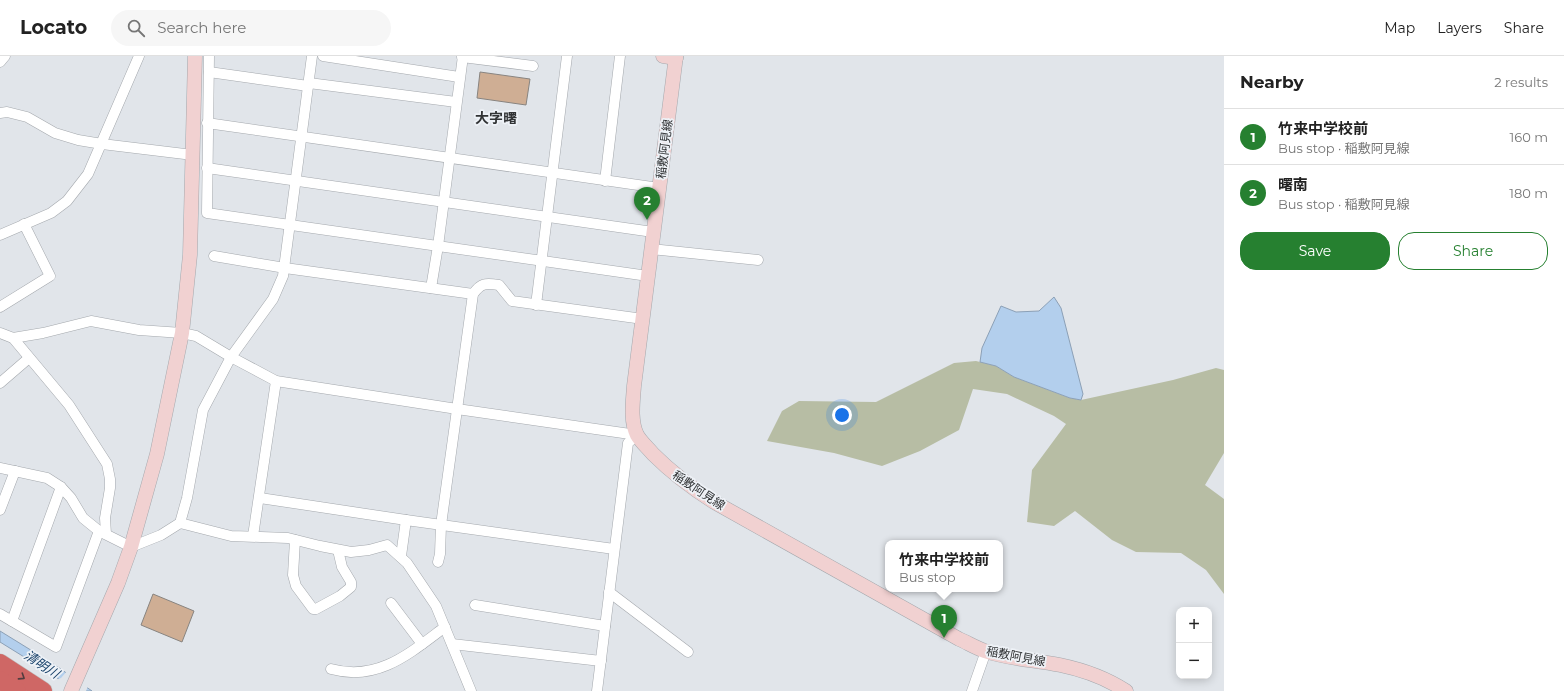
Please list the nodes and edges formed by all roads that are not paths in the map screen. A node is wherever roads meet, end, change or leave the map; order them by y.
1 (5, 56) edge
2 (139, 56) edge
3 (195, 56) edge
4 (209, 56) edge
5 (312, 56) edge
6 (323, 56) edge
7 (567, 56) edge
8 (620, 56) edge
9 (462, 57) edge
10 (672, 57) edge
11 (0, 62) edge
12 (533, 66) dead end
13 (208, 72) junction
14 (460, 77) junction
15 (309, 84) junction
16 (456, 102) junction
17 (0, 113) edge
18 (207, 123) junction
19 (302, 137) junction
20 (102, 144) junction
21 (193, 155) junction
22 (448, 158) junction
23 (207, 168) junction
24 (552, 173) junction
25 (296, 180) junction
26 (604, 181) junction
27 (659, 188) junction
28 (443, 202) junction
29 (547, 216) junction
30 (24, 224) junction
31 (290, 224) junction
32 (653, 232) junction
33 (0, 235) edge
34 (438, 246) junction
35 (651, 249) junction
36 (214, 256) dead end
37 (758, 260) dead end
38 (542, 261) junction
39 (285, 268) junction
40 (648, 276) junction
41 (431, 288) junction
42 (472, 294) junction
43 (536, 305) junction
44 (0, 307) edge
45 (643, 320) junction
46 (0, 332) edge
47 (182, 333) junction
48 (13, 338) junction
49 (231, 357) junction
50 (29, 358) junction
51 (276, 381) junction
52 (0, 383) edge
53 (457, 409) junction
54 (637, 435) junction
55 (0, 468) edge
56 (14, 471) junction
57 (61, 487) junction
58 (260, 498) junction
59 (0, 510) edge
60 (406, 520) junction
61 (180, 523) junction
62 (441, 525) junction
63 (102, 533) junction
64 (253, 536) junction
65 (295, 540) junction
66 (131, 546) junction
67 (614, 549) junction
68 (338, 550) junction
69 (401, 556) junction
70 (438, 562) dead end
71 (609, 592) junction
72 (391, 603) dead end
73 (475, 605) dead end
74 (0, 614) edge
75 (12, 621) junction
76 (605, 626) junction
77 (445, 627) junction
78 (422, 644) junction
79 (452, 644) junction
80 (986, 651) junction
81 (688, 652) dead end
82 (602, 661) junction
83 (0, 663) edge
84 (331, 669) dead end
85 (0, 680) edge
86 (17, 691) edge
87 (43, 691) edge
88 (71, 691) edge
89 (471, 691) edge
90 (598, 691) edge
91 (972, 691) edge
92 (1126, 691) edge

1 - 11 street
2 - 20 street
3 - 21 main road
4 - 13 street
5 - 15 street
6 - 14 street
7 - 24 street
8 - 26 street
9 - 12 street
9 - 14 street
10 - 27 main road, 稲敷阿見線
13 - 15 street
13 - 18 street
14 - 16 street
15 - 16 street
15 - 19 street
16 - 22 street
17 - 20 street
18 - 19 street
18 - 23 street
19 - 22 street
19 - 25 street
20 - 21 street
20 - 30 street
21 - 47 main road
22 - 24 street
22 - 28 street
23 - 25 street
23 - 31 street
24 - 26 street
24 - 29 street
25 - 28 street
25 - 31 street
26 - 27 street
27 - 32 main road, 稲敷阿見線
28 - 29 street
28 - 34 street
29 - 32 street
29 - 38 street
30 - 33 street
30 - 44 street
31 - 34 street
31 - 39 street
32 - 35 main road, 稲敷阿見線
34 - 38 street
34 - 41 street
35 - 37 street
35 - 40 main road, 稲敷阿見線
36 - 39 street
38 - 40 street
38 - 43 street
39 - 41 street
39 - 49 street
40 - 45 main road, 稲敷阿見線
41 - 42 street
42 - 43 street
42 - 53 street
43 - 45 street
45 - 54 main road, 稲敷阿見線
46 - 48 street
47 - 48 street
47 - 49 street
47 - 66 main road
48 - 50 street
49 - 51 street
49 - 61 street
50 - 52 street
50 - 63 street
51 - 53 street
51 - 58 street
53 - 54 street
53 - 62 street
54 - 67 street
54 - 80 main road, 稲敷阿見線
55 - 56 street
56 - 57 street
56 - 59 street
57 - 63 street
57 - 75 street
58 - 60 street
58 - 64 street
60 - 62 street
60 - 69 street
61 - 64 street
61 - 66 street
62 - 67 street
62 - 70 street
63 - 66 street
63 - 75 street
64 - 65 street
65 - 68 street
65 - 68 street
66 - 88 main road
67 - 71 street
68 - 69 street
69 - 77 street
71 - 76 street
71 - 81 street
72 - 78 street
73 - 76 street
74 - 75 street
76 - 82 street
77 - 78 street
77 - 79 street
78 - 84 street
79 - 82 street
79 - 89 street
80 - 91 street
80 - 92 main road, 稲敷阿見線
82 - 90 street
83 -> 87 highway
85 - 86 highway

